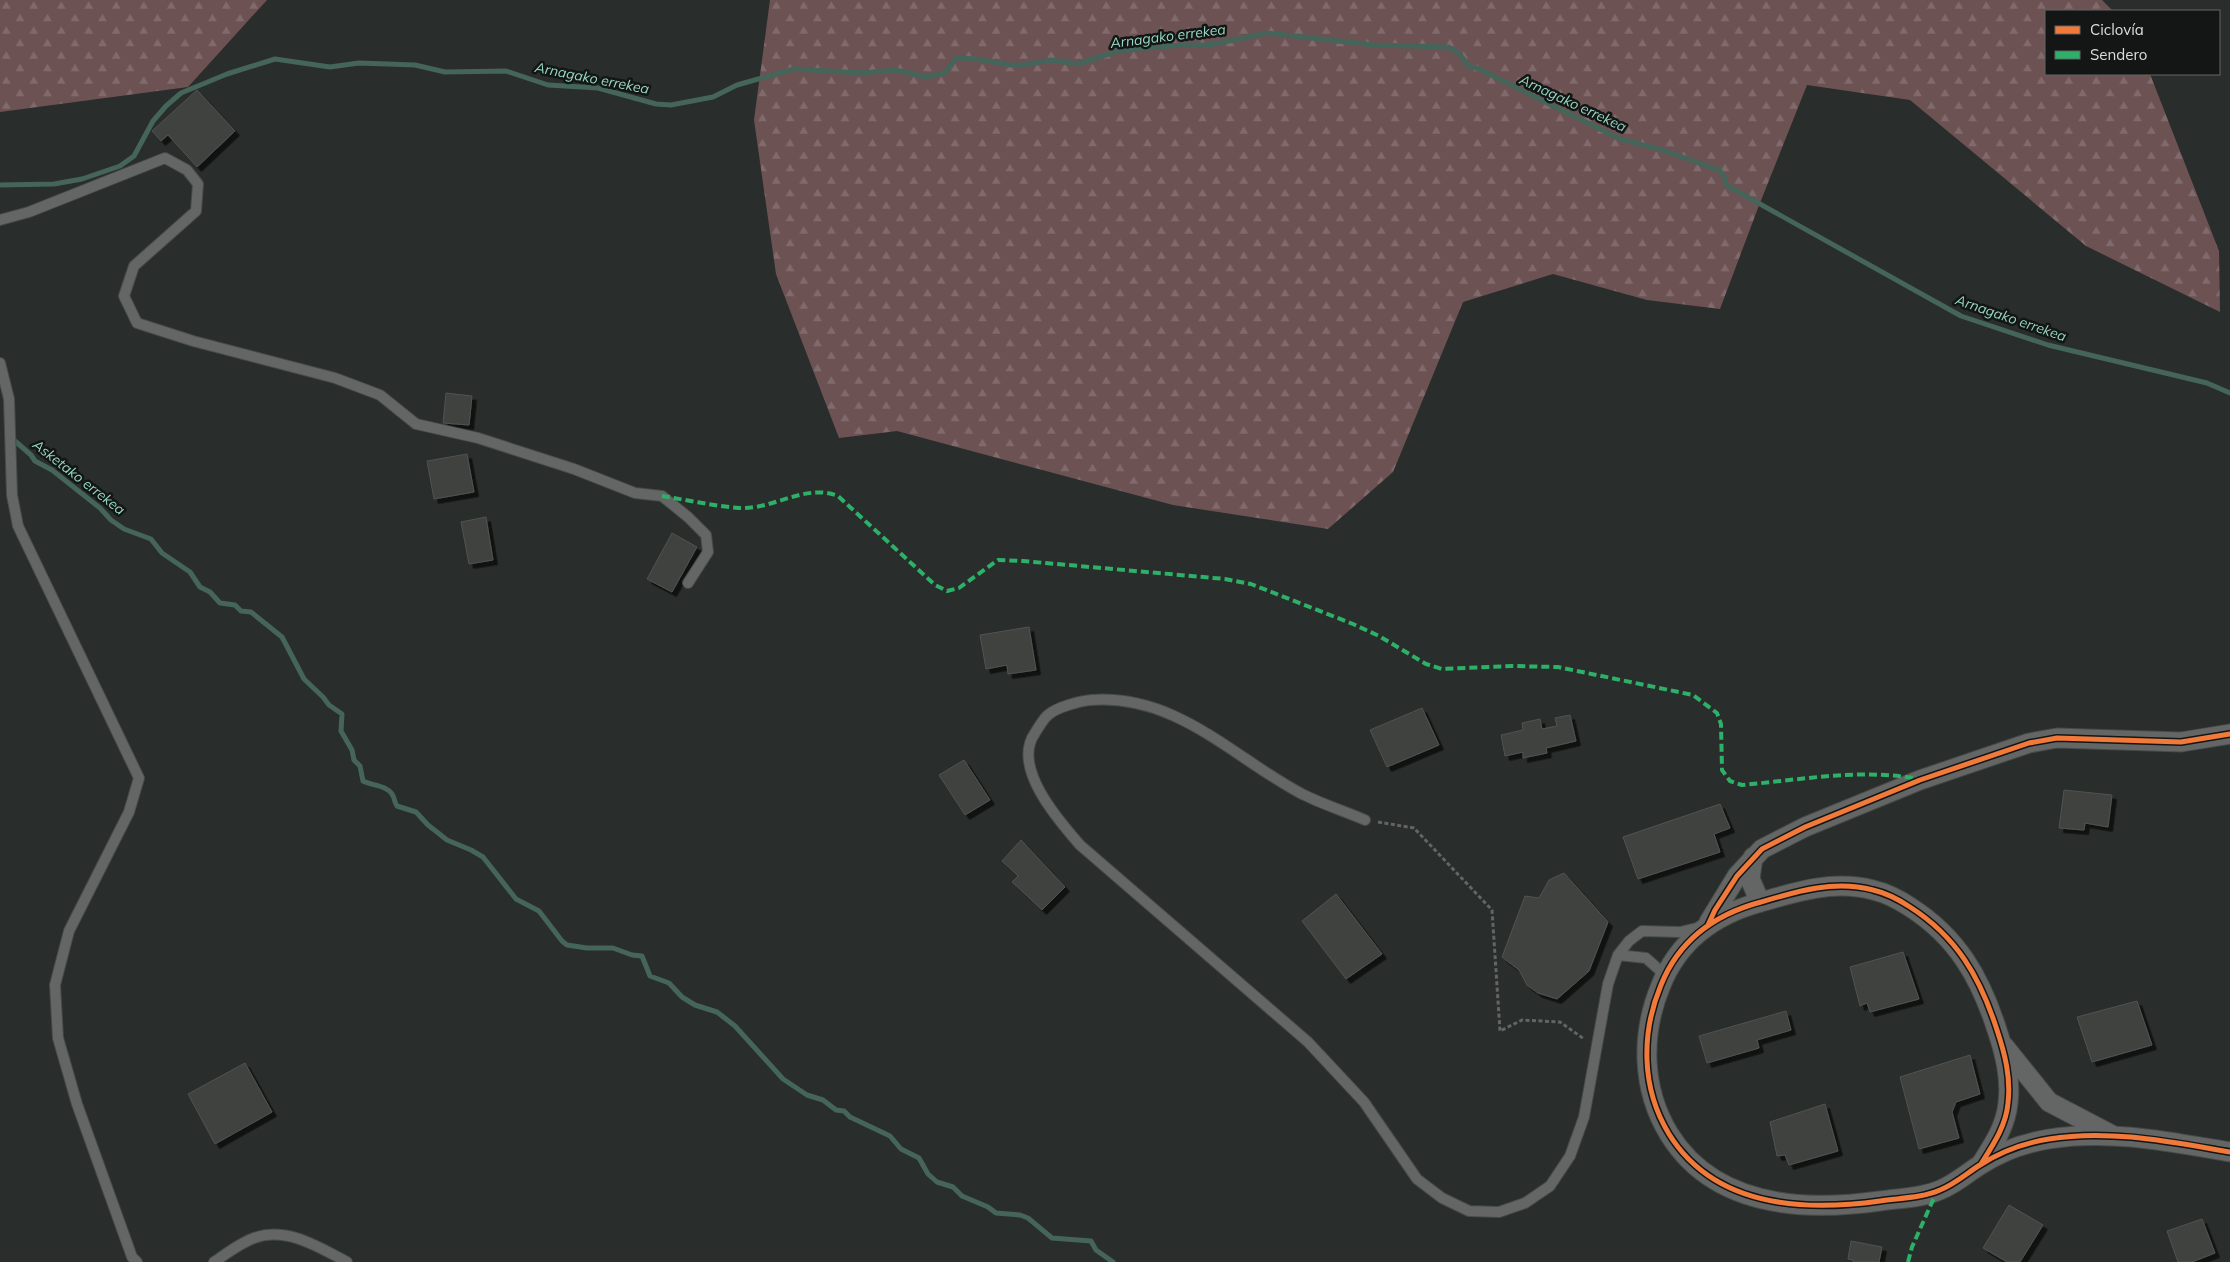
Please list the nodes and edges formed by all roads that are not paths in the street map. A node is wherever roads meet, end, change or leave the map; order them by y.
1 (0, 220) edge
2 (0, 363) edge
3 (688, 583) dead end
4 (2230, 734) edge
5 (1365, 820) road end
6 (1752, 857) junction
7 (1760, 902) junction
8 (1708, 925) junction
9 (1618, 955) junction
10 (1665, 975) junction
11 (2002, 1043) junction
12 (2113, 1135) junction
13 (2230, 1152) edge
14 (1981, 1164) junction
15 (137, 1262) edge
16 (214, 1262) edge
17 (346, 1262) edge

1 - 3 lane
2 - 15 lane
4 - 6 street
5 - 9 lane
6 - 7 street
6 - 8 street
7 - 8 street
7 - 11 street
8 - 9 lane
8 - 10 street
9 - 10 lane
10 - 14 street
11 - 12 street
11 - 14 street
12 - 13 street
12 - 14 street
16 - 17 lane

